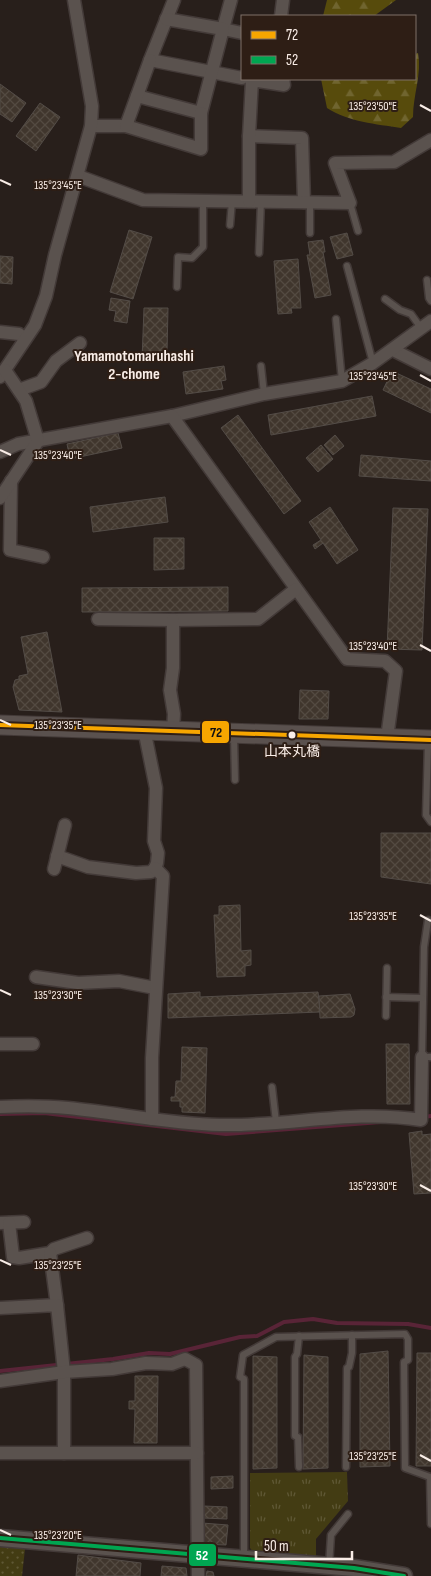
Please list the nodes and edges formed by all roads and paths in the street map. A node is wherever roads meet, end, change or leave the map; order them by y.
1 (74, 0) edge
2 (174, 0) edge
3 (231, 0) edge
4 (283, 0) edge
5 (281, 15) edge
6 (166, 19) junction
7 (223, 29) junction
8 (241, 33) edge
9 (150, 60) junction
10 (211, 72) junction
11 (241, 78) edge
12 (247, 80) edge
13 (253, 80) edge
14 (283, 80) edge
15 (137, 96) junction
16 (201, 113) junction
17 (91, 126) junction
18 (126, 126) junction
19 (249, 136) junction
20 (431, 140) edge
21 (78, 176) junction
22 (203, 201) junction
23 (232, 201) junction
24 (255, 201) junction
25 (307, 202) junction
26 (350, 203) junction
27 (230, 225) dead end
28 (358, 231) dead end
29 (310, 233) dead end
30 (259, 253) dead end
31 (169, 256) dead end
32 (178, 257) junction
33 (347, 266) dead end
34 (427, 280) dead end
35 (176, 287) dead end
36 (385, 299) dead end
37 (431, 301) edge
38 (336, 319) dead end
39 (426, 324) edge
40 (0, 332) edge
41 (25, 339) junction
42 (80, 343) dead end
43 (392, 350) junction
44 (372, 363) junction
45 (261, 366) dead end
46 (431, 369) edge
47 (2, 374) edge
48 (342, 381) junction
49 (19, 390) junction
50 (264, 394) junction
51 (172, 416) junction
52 (38, 441) junction
53 (0, 452) edge
54 (11, 481) junction
55 (0, 498) edge
56 (43, 556) dead end
57 (296, 589) junction
58 (98, 620) dead end
59 (172, 620) junction
60 (0, 725) edge
61 (144, 729) junction
62 (173, 731) junction
63 (234, 733) junction
64 (388, 738) junction
65 (429, 740) edge
66 (235, 780) dead end
67 (431, 822) edge
68 (65, 826) dead end
69 (155, 868) junction
70 (428, 920) dead end
71 (424, 966) junction
72 (431, 966) edge
73 (387, 968) dead end
74 (36, 977) dead end
75 (155, 988) junction
76 (386, 998) junction
77 (422, 998) junction
78 (386, 1016) dead end
79 (0, 1044) edge
80 (27, 1047) dead end
81 (426, 1057) edge
82 (272, 1087) dead end
83 (0, 1107) edge
84 (152, 1119) junction
85 (426, 1121) edge
86 (276, 1122) junction
87 (24, 1222) dead end
88 (5, 1223) edge
89 (87, 1238) dead end
90 (50, 1253) junction
91 (57, 1304) junction
92 (0, 1308) edge
93 (352, 1335) junction
94 (299, 1336) junction
95 (64, 1372) junction
96 (0, 1381) edge
97 (0, 1453) edge
98 (64, 1453) junction
99 (196, 1454) junction
100 (300, 1467) dead end
101 (346, 1467) dead end
102 (348, 1514) dead end
103 (431, 1524) edge
104 (0, 1538) edge
105 (198, 1555) junction
106 (244, 1559) junction
107 (323, 1568) junction
108 (198, 1576) edge
109 (404, 1576) edge

1 - 17 street
2 - 6 street
3 - 7 street
4 - 5 street
6 - 7 street
6 - 9 street
7 - 8 street
7 - 10 street
9 - 10 street
9 - 15 street
10 - 11 street
10 - 16 street
12 - 19 street
13 - 14 street
15 - 16 street
15 - 18 street
16 - 18 street
17 - 18 street
17 - 21 street
19 - 24 street
19 - 25 street
20 - 26 street
21 - 22 street
21 - 41 street
22 - 23 street
22 - 32 lane
23 - 24 street
23 - 27 lane
24 - 25 street
24 - 30 lane
25 - 26 street
25 - 29 lane
26 - 28 lane
31 - 32 lane
32 - 35 lane
33 - 44 lane
34 - 37 lane
36 - 39 lane
38 - 48 lane
39 - 43 street
40 - 41 street
41 - 47 street
42 - 49 street
43 - 44 street
43 - 46 street
44 - 48 street
45 - 50 lane
47 - 49 street
48 - 50 street
49 - 52 street
50 - 51 street
51 - 52 street
51 - 57 street
52 - 53 street
52 - 54 street
54 - 55 street
54 - 56 street
57 - 59 street
57 - 64 street
58 - 59 street
59 - 62 street
60 - 61 main road
61 - 62 main road
61 - 69 street
62 - 63 main road
63 - 64 main road
63 - 66 lane
64 - 65 main road
65 - 67 lane
68 - 69 street
69 - 75 street
70 - 71 lane
71 - 72 lane
71 - 77 lane
73 - 76 lane
74 - 75 street
75 - 84 street
76 - 77 lane
76 - 78 lane
77 - 81 lane
79 - 80 street
81 - 85 street
82 - 86 lane
83 - 84 street
84 - 86 street
85 - 86 street
87 - 88 street
88 - 90 street
89 - 90 street
90 - 91 street
91 - 92 street
91 - 95 street
93 - 94 lane
93 - 101 lane
93 - 103 lane
94 - 100 lane
94 - 106 lane
95 - 96 street
95 - 98 street
95 - 99 street
97 - 98 street
98 - 99 street
99 - 105 street
102 - 107 lane
104 - 105 street
105 - 106 street
105 - 108 street
106 - 107 street
107 - 109 street

